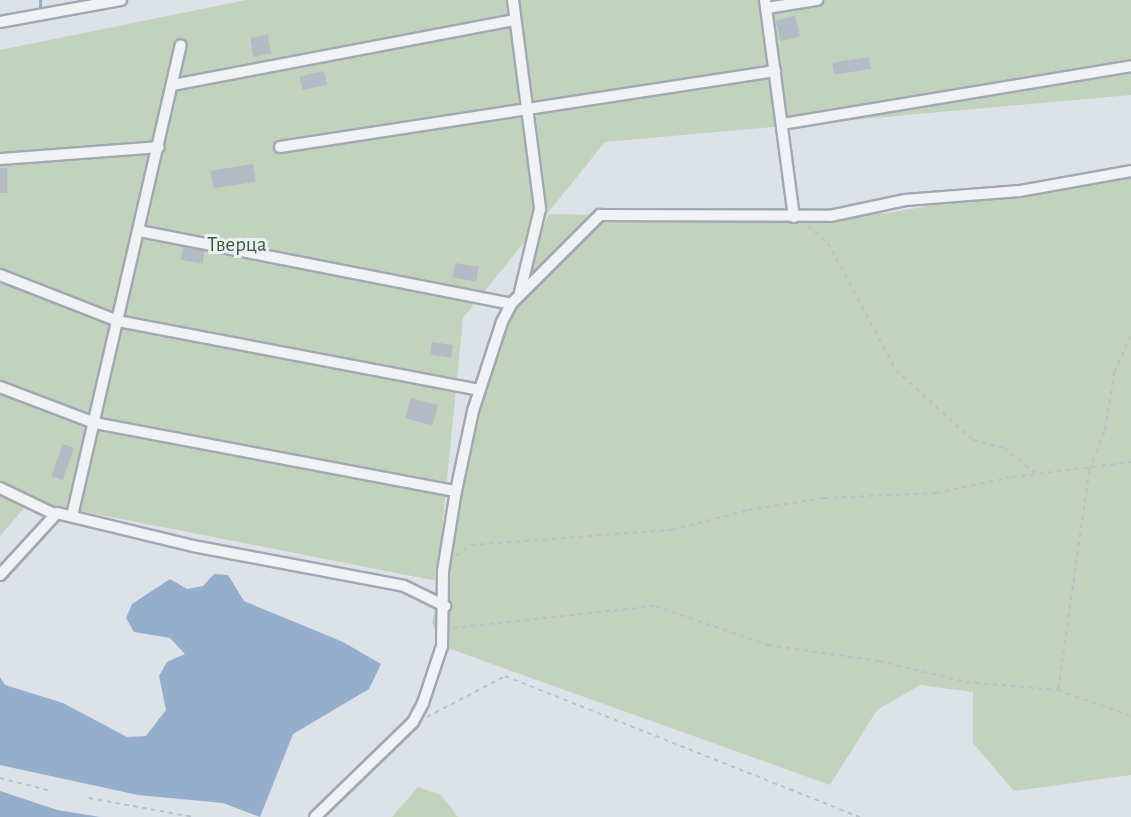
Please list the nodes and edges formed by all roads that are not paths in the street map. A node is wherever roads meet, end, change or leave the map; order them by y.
1 (120, 0) edge
2 (513, 0) edge
3 (817, 0) edge
4 (766, 4) edge
5 (514, 20) junction
6 (0, 22) edge
7 (181, 45) dead end
8 (1131, 66) edge
9 (775, 71) junction
10 (172, 85) junction
11 (527, 112) junction
12 (782, 124) junction
13 (159, 147) junction
14 (280, 147) dead end
15 (0, 159) edge
16 (1131, 171) edge
17 (794, 217) junction
18 (140, 231) junction
19 (0, 275) edge
20 (519, 296) junction
21 (511, 304) junction
22 (118, 321) junction
23 (0, 387) edge
24 (479, 390) junction
25 (95, 423) junction
26 (0, 488) edge
27 (456, 491) junction
28 (54, 514) junction
29 (72, 516) junction
30 (0, 575) edge
31 (445, 606) junction
32 (315, 817) edge

1 - 6 street
2 - 5 street
3 - 4 street
4 - 9 street
5 - 10 street
5 - 11 street
7 - 10 street
8 - 12 street
9 - 11 street
9 - 12 street
10 - 13 street
11 - 14 street
11 - 20 street
12 - 17 street
13 - 15 street
13 - 18 street
16 - 17 street
17 - 20 street
18 - 21 street
18 - 22 street
19 - 22 street
20 - 21 street
21 - 24 street
22 - 24 street
22 - 25 street
23 - 25 street
24 - 27 street
25 - 27 street
25 - 29 street
26 - 28 street
27 - 31 street
28 - 29 street
28 - 30 street
29 - 31 street
31 - 32 street

